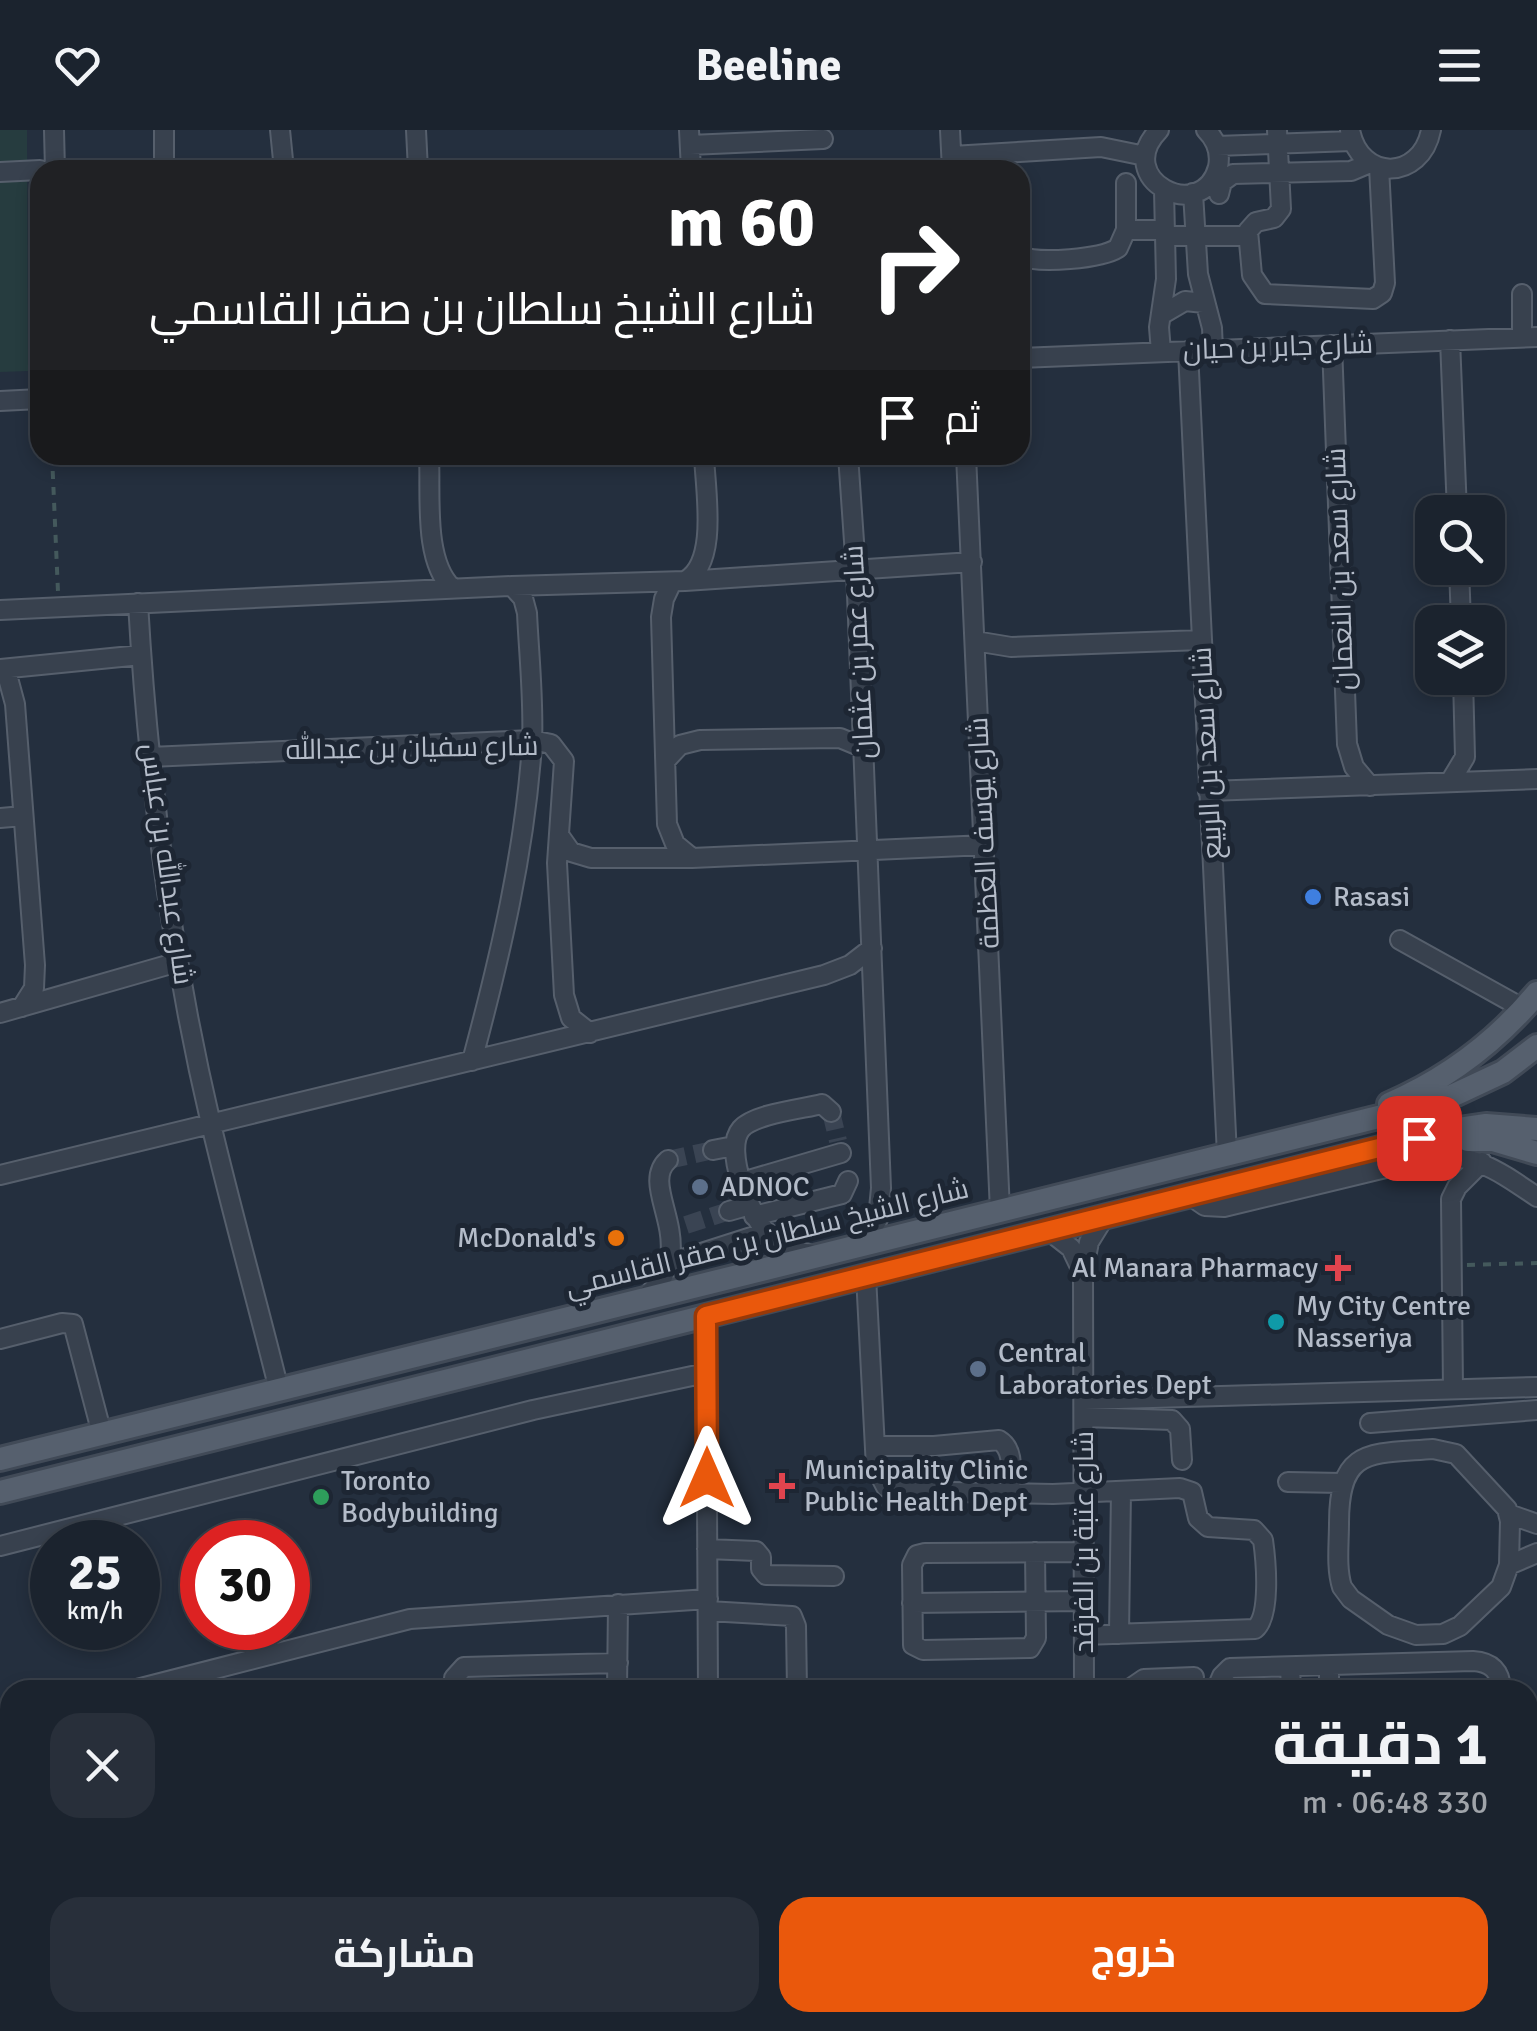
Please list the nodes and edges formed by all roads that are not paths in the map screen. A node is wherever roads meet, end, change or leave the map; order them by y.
1 (54, 130) edge
2 (164, 130) edge
3 (280, 130) edge
4 (416, 130) edge
5 (950, 130) edge
6 (1158, 130) edge
7 (1206, 130) edge
8 (1432, 130) edge
9 (1351, 135) edge
10 (1277, 137) edge
11 (822, 139) dead end
12 (1086, 139) edge
13 (1217, 146) junction
14 (687, 155) edge
15 (1145, 156) junction
16 (53, 160) edge
17 (164, 160) edge
18 (283, 160) edge
19 (418, 160) edge
20 (952, 160) edge
21 (969, 160) edge
22 (1374, 165) junction
23 (30, 170) edge
24 (0, 172) edge
25 (1280, 172) junction
26 (1126, 183) dead end
27 (1164, 190) junction
28 (1193, 193) junction
29 (1218, 194) dead end
30 (1126, 230) junction
31 (1165, 233) junction
32 (1194, 236) junction
33 (1248, 236) junction
34 (1030, 258) edge
35 (1522, 294) dead end
36 (1204, 303) junction
37 (1161, 315) junction
38 (1529, 337) edge
39 (1450, 340) junction
40 (1332, 345) junction
41 (1213, 350) junction
42 (1188, 351) junction
43 (1161, 352) junction
44 (1030, 358) edge
45 (30, 400) edge
46 (0, 401) edge
47 (430, 465) edge
48 (704, 465) edge
49 (849, 465) edge
50 (967, 465) edge
51 (1456, 495) edge
52 (972, 562) junction
53 (856, 570) junction
54 (678, 582) junction
55 (512, 586) junction
56 (452, 588) junction
57 (138, 603) junction
58 (0, 610) edge
59 (1201, 640) junction
60 (976, 641) junction
61 (141, 655) junction
62 (1, 669) edge
63 (1463, 695) edge
64 (532, 740) junction
65 (864, 748) junction
66 (150, 756) junction
67 (666, 760) junction
68 (1537, 779) edge
69 (1450, 782) junction
70 (1370, 786) junction
71 (1208, 791) junction
72 (23, 816) junction
73 (0, 818) edge
74 (559, 835) junction
75 (986, 844) junction
76 (867, 850) junction
77 (692, 858) junction
78 (1400, 940) dead end
79 (872, 948) junction
80 (178, 962) junction
81 (1530, 1001) edge
82 (22, 1007) junction
83 (0, 1013) edge
84 (590, 1032) junction
85 (1537, 1046) edge
86 (472, 1060) junction
87 (831, 1112) dead end
88 (211, 1122) junction
89 (1537, 1128) edge
90 (1331, 1129) junction
91 (1419, 1138) junction
92 (734, 1146) junction
93 (713, 1150) tunnel mouth
94 (1537, 1154) edge
95 (1227, 1155) junction
96 (668, 1160) dead end
97 (1482, 1162) junction
98 (0, 1175) edge
99 (742, 1182) junction
100 (1189, 1195) junction
101 (1537, 1197) edge
102 (752, 1210) junction
103 (730, 1211) tunnel mouth
104 (1000, 1211) junction
105 (1105, 1216) junction
106 (1048, 1230) junction
107 (767, 1232) junction
108 (863, 1245) junction
109 (819, 1256) junction
110 (670, 1263) junction
111 (1083, 1273) junction
112 (866, 1276) junction
113 (642, 1300) junction
114 (706, 1316) junction
115 (0, 1339) edge
116 (706, 1373) junction
117 (1537, 1386) edge
118 (1453, 1389) junction
119 (279, 1390) junction
120 (247, 1398) junction
121 (1084, 1409) junction
122 (1537, 1410) edge
123 (1370, 1424) dead end
124 (102, 1434) junction
125 (187, 1444) junction
126 (875, 1446) junction
127 (0, 1459) edge
128 (1182, 1460) dead end
129 (1288, 1482) dead end
130 (1342, 1483) junction
131 (1120, 1491) junction
132 (0, 1492) edge
133 (1010, 1493) junction
134 (1084, 1493) junction
135 (1509, 1514) junction
136 (1537, 1524) edge
137 (0, 1546) edge
138 (707, 1549) junction
139 (1035, 1552) junction
140 (1084, 1552) junction
141 (1537, 1553) edge
142 (1510, 1565) junction
143 (834, 1576) dead end
144 (1084, 1601) junction
145 (1035, 1602) junction
146 (912, 1603) junction
147 (618, 1604) junction
148 (708, 1605) junction
149 (1084, 1634) junction
150 (1119, 1634) junction
151 (618, 1663) junction
152 (1329, 1666) junction
153 (1290, 1667) junction
154 (1250, 1668) junction
155 (1194, 1678) dead end
156 (172, 1680) edge
157 (454, 1680) edge
158 (617, 1680) edge
159 (708, 1680) edge
160 (797, 1680) edge
161 (1084, 1680) edge
162 (1143, 1680) edge
163 (1220, 1680) edge
164 (1251, 1680) edge
165 (1291, 1680) edge
166 (1329, 1680) edge
167 (1499, 1680) edge

1 - 16 street
2 - 17 street
3 - 18 street
4 - 19 street
5 - 20 street
6 - 15 street
7 - 13 street
8 - 22 street
9 - 10 street
9 - 22 street
10 - 13 street
10 - 25 street
11 - 14 street
12 - 15 street
12 - 21 street
13 - 28 street
15 - 27 street
22 - 25 street
22 - 33 street
23 - 24 street
25 - 29 street
25 - 33 street
26 - 30 street
27 - 28 street
27 - 31 street
28 - 32 street
30 - 31 street
30 - 34 street
31 - 32 street
31 - 37 street
32 - 33 street
32 - 36 street
35 - 38 street
36 - 37 street
36 - 41 street
37 - 43 street
38 - 39 street, شارع جابر بن حيان
39 - 40 street, شارع جابر بن حيان
39 - 51 street
40 - 41 street, شارع جابر بن حيان
40 - 70 street, شارع سعد بن النعمان
41 - 42 street, شارع جابر بن حيان
42 - 43 street, شارع جابر بن حيان
42 - 59 street, شارع سعد بن الربيع
43 - 44 street, شارع جابر بن حيان
45 - 46 street
47 - 56 street
48 - 54 street
49 - 53 street, شارع عمر بن عثمان
50 - 52 street, شارع يوسف العظمة
52 - 53 street
52 - 60 street, شارع يوسف العظمة
53 - 54 street
53 - 65 street, شارع عمر بن عثمان
54 - 55 street
54 - 67 street
55 - 56 street
55 - 64 street
56 - 57 street
57 - 58 street
57 - 61 street, شارع عبدالله بن عباس
59 - 60 street
59 - 71 street, شارع سعد بن الربيع
60 - 75 street, شارع يوسف العظمة
61 - 62 street
61 - 66 street, شارع عبدالله بن عباس
62 - 72 street
63 - 69 street
64 - 66 street, شارع سفيان بن عبدالله
64 - 74 street, شارع سفيان بن عبدالله
64 - 86 street
65 - 67 street
65 - 76 street, شارع عمر بن عثمان
66 - 80 street, شارع عبدالله بن عباس
67 - 77 street
68 - 69 street
69 - 70 street
70 - 71 street
71 - 95 street, شارع سعد بن الربيع
72 - 73 street
72 - 82 street
74 - 77 street
74 - 84 street, شارع سفيان بن عبدالله
75 - 76 street
75 - 104 street, شارع يوسف العظمة
76 - 77 street
76 - 79 street, شارع عمر بن عثمان
78 - 81 street
79 - 84 street
79 - 108 street, شارع عمر بن عثمان
80 - 82 street
80 - 88 street, شارع عبدالله بن عباس
81 - 90 main road
82 - 83 street
84 - 86 street
85 - 90 main road, شارع الشيخ سلطان بن صقر القاسمي
86 - 88 street
87 - 92 street
88 - 98 street
88 - 119 street, شارع عبدالله بن عباس
89 - 91 main road
90 - 95 main road, شارع الشيخ سلطان بن صقر القاسمي
91 - 94 main road
91 - 100 main road
92 - 93 street
92 - 99 street
95 - 104 main road, شارع الشيخ سلطان بن صقر القاسمي
96 - 110 street
97 - 100 street
97 - 101 street
97 - 118 street
99 - 102 street
99 - 102 street
100 - 105 main road
102 - 103 street
102 - 107 street
104 - 108 main road, شارع الشيخ سلطان بن صقر القاسمي
105 - 106 main road
105 - 111 street, شارع عتبة بن الفرقد
106 - 111 street
106 - 112 main road
107 - 109 street
107 - 110 street
108 - 109 main road, شارع الشيخ سلطان بن صقر القاسمي
109 - 113 main road, شارع الشيخ سلطان بن صقر القاسمي
110 - 113 street
111 - 121 street, شارع عتبة بن الفرقد
112 - 114 main road
112 - 126 street
113 - 119 main road, شارع الشيخ سلطان بن صقر القاسمي
114 - 116 street
114 - 125 main road
115 - 124 street
116 - 137 street
116 - 138 street
117 - 118 street
118 - 121 street
119 - 120 main road, شارع الشيخ سلطان بن صقر القاسمي
120 - 124 main road, شارع الشيخ سلطان بن صقر القاسمي
120 - 125 main road
121 - 128 street
121 - 134 street, شارع عتبة بن الفرقد
122 - 123 street
124 - 127 main road, شارع الشيخ سلطان بن صقر القاسمي
125 - 132 main road
126 - 133 street
126 - 133 street
129 - 130 street
130 - 135 street
130 - 142 street
131 - 134 street
131 - 150 street
131 - 150 street
133 - 134 street
134 - 140 street, شارع عتبة بن الفرقد
135 - 136 street
135 - 142 street
138 - 143 street
138 - 148 street
139 - 140 street
139 - 145 street
139 - 146 street
140 - 144 street, شارع عتبة بن الفرقد
141 - 142 street
144 - 145 street
144 - 149 street, شارع عتبة بن الفرقد
145 - 146 street
145 - 146 street
147 - 148 street
147 - 151 street
147 - 156 street
148 - 159 street
148 - 160 street
149 - 150 street
149 - 161 street, شارع عتبة بن الفرقد
151 - 157 street
151 - 158 street
152 - 153 street
152 - 166 street
152 - 167 street
153 - 154 street
153 - 165 street
154 - 163 street
154 - 164 street
155 - 162 street

